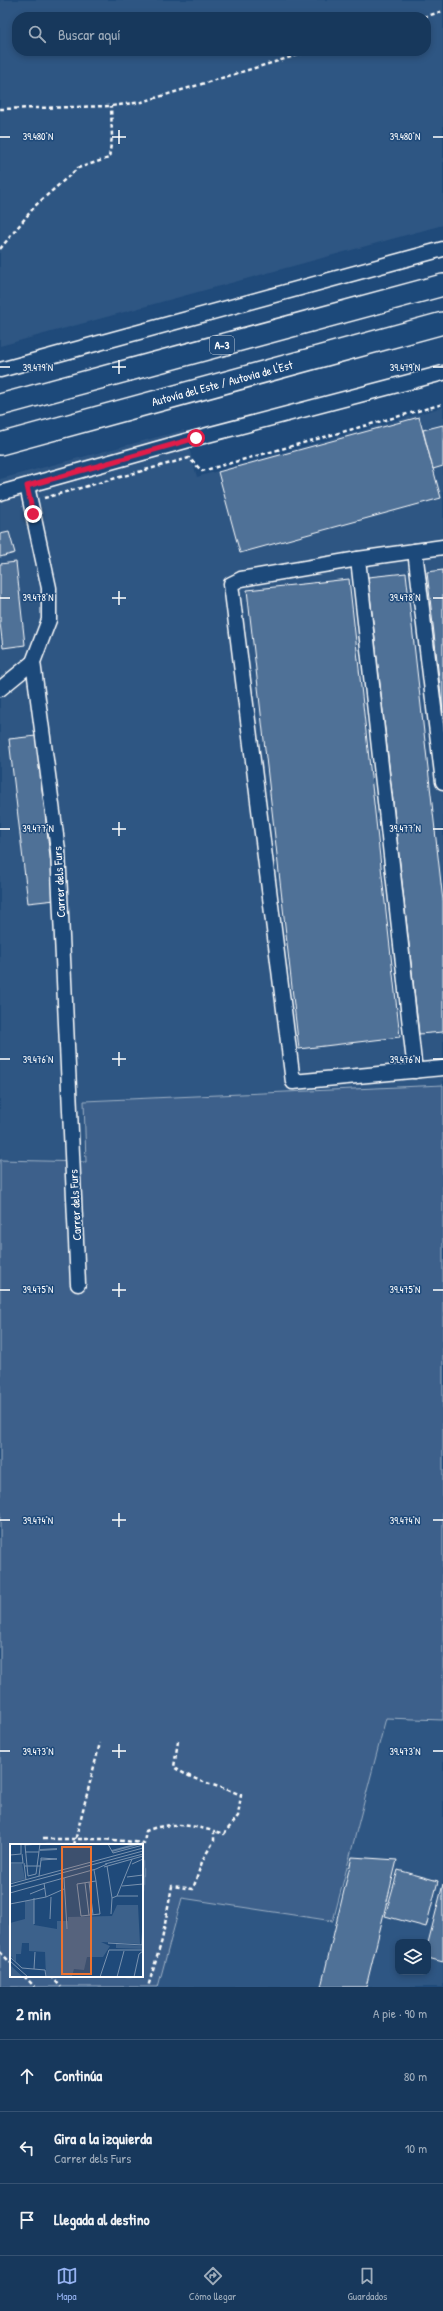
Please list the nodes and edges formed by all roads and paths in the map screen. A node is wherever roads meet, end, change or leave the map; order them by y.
1 (443, 11) edge
2 (431, 15) edge
3 (294, 56) edge
4 (111, 106) junction
5 (0, 109) edge
6 (0, 249) edge
7 (443, 249) edge
8 (443, 285) edge
9 (443, 323) edge
10 (0, 370) edge
11 (443, 373) edge
12 (443, 404) edge
13 (0, 405) edge
14 (0, 444) edge
15 (28, 492) junction
16 (0, 493) edge
17 (443, 547) edge
18 (415, 551) junction
19 (358, 559) junction
20 (33, 662) junction
21 (0, 689) edge
22 (443, 782) edge
23 (443, 1068) edge
24 (415, 1071) junction
25 (78, 1284) dead end
26 (178, 1741) dead end
27 (100, 1743) dead end
28 (214, 1831) junction
29 (43, 1839) dead end
30 (76, 1839) junction
31 (74, 1844) edge
32 (0, 1952) edge
33 (10, 1962) edge
34 (25, 1977) edge
35 (52, 1977) edge
36 (35, 1987) edge
37 (61, 1987) edge
38 (148, 1987) edge

1 - 2 path
3 - 4 path
4 - 5 path
4 - 6 path
7 - 10 street
8 - 13 highway, A-3
9 - 14 highway, Autovía del Este / Autovia de l'Est
11 - 15 street
12 - 15 path
15 - 16 street
15 - 20 street, Carrer dels Furs
17 - 18 street
18 - 19 street
18 - 22 street
19 - 24 street
19 - 24 street
20 - 21 street
20 - 25 street, Carrer dels Furs
23 - 24 street
26 - 28 path
27 - 30 path
28 - 30 path
28 - 38 path
29 - 30 path
30 - 31 path
32 - 33 path
34 - 36 path
35 - 37 path

